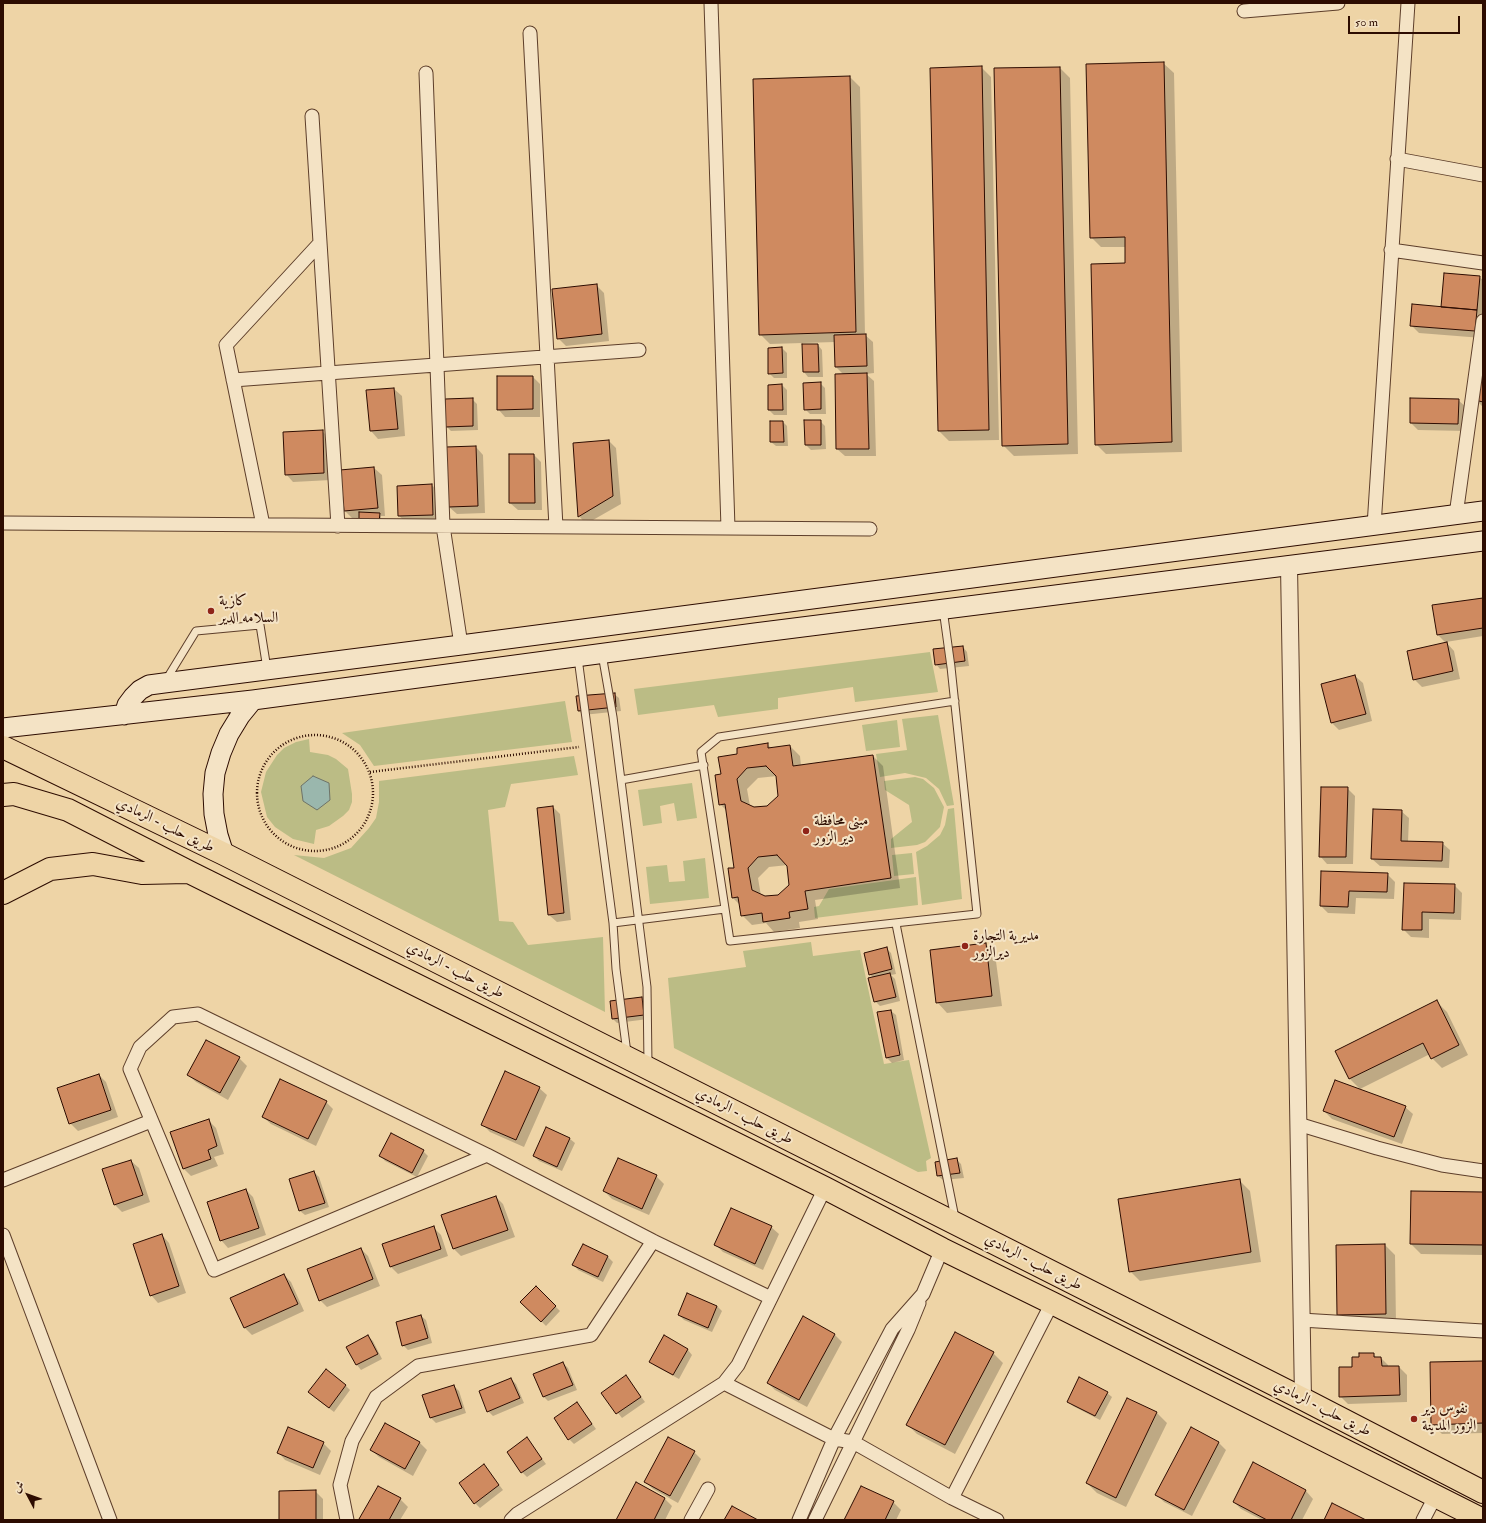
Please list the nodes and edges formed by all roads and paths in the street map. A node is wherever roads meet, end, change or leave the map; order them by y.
1 (711, 3) edge
2 (1338, 3) edge
3 (1408, 3) edge
4 (1244, 11) dead end
5 (530, 33) dead end
6 (426, 73) dead end
7 (312, 116) dead end
8 (1397, 160) junction
9 (1483, 175) edge
10 (320, 243) junction
11 (1391, 250) junction
12 (1483, 263) edge
13 (1483, 321) edge
14 (639, 350) dead end
15 (547, 357) junction
16 (437, 365) junction
17 (329, 373) junction
18 (233, 380) junction
19 (1483, 512) edge
20 (1456, 515) junction
21 (3, 523) edge
22 (263, 525) junction
23 (338, 526) junction
24 (443, 526) junction
25 (1374, 526) junction
26 (556, 527) junction
27 (728, 528) junction
28 (870, 529) dead end
29 (1483, 541) edge
30 (1289, 566) junction
31 (943, 609) junction
32 (461, 645) junction
33 (602, 654) junction
34 (578, 657) junction
35 (267, 670) junction
36 (164, 682) junction
37 (253, 700) junction
38 (955, 701) junction
39 (124, 715) junction
40 (3, 728) edge
41 (589, 746) junction
42 (3, 747) edge
43 (704, 765) junction
44 (370, 772) junction
45 (621, 780) junction
46 (3, 795) edge
47 (224, 854) junction
48 (189, 872) junction
49 (3, 893) edge
50 (725, 909) junction
51 (639, 921) junction
52 (613, 923) junction
53 (896, 924) junction
54 (628, 1058) junction
55 (648, 1069) junction
56 (151, 1121) junction
57 (1298, 1124) junction
58 (487, 1155) junction
59 (1483, 1171) edge
60 (3, 1180) edge
61 (825, 1188) junction
62 (956, 1224) junction
63 (3, 1235) edge
64 (653, 1241) junction
65 (942, 1249) junction
66 (923, 1294) junction
67 (771, 1298) junction
68 (1052, 1303) junction
69 (1301, 1320) junction
70 (1483, 1331) edge
71 (724, 1382) junction
72 (1303, 1399) junction
73 (834, 1439) junction
74 (853, 1442) junction
75 (708, 1489) dead end
76 (1483, 1492) edge
77 (1436, 1495) junction
78 (952, 1498) junction
79 (517, 1518) edge
80 (110, 1520) edge
81 (347, 1520) edge
82 (691, 1520) edge
83 (799, 1520) edge
84 (815, 1520) edge
85 (997, 1520) edge
86 (1423, 1520) edge
87 (1483, 1520) edge

1 - 27 street
2 - 4 street
3 - 8 street
5 - 15 street
6 - 16 street
7 - 10 street
8 - 9 street
8 - 11 street
10 - 17 street
10 - 18 street
11 - 12 street
11 - 25 street
13 - 20 street
14 - 15 street
15 - 16 street
15 - 26 street
16 - 17 street
16 - 24 street
17 - 18 street
17 - 23 street
18 - 22 street
19 - 20 main road
20 - 25 main road
21 - 22 street
22 - 23 street
23 - 24 street
24 - 26 street
24 - 32 street
25 - 32 main road
26 - 27 street
27 - 28 street
29 - 30 main road
30 - 31 main road
30 - 57 street
31 - 33 main road
31 - 38 lane
32 - 35 main road
33 - 34 main road
33 - 45 lane
34 - 37 main road
34 - 41 lane
35 - 36 main road
35 - 36 lane
36 - 39 main road
37 - 39 main road
37 - 47 main road
38 - 43 lane
38 - 53 lane
39 - 40 main road
41 - 44 path
41 - 52 lane
42 - 47 highway, طريق حلب - الرمادي
43 - 45 lane
43 - 50 lane
44 - 44 path
45 - 51 lane
46 - 48 highway, طريق حلب - الرمادي
47 - 54 highway, طريق حلب - الرمادي
48 - 49 highway
48 - 61 highway, طريق حلب - الرمادي
50 - 51 lane
50 - 53 lane
51 - 52 lane
51 - 55 lane
52 - 54 lane
53 - 62 lane
54 - 55 highway, طريق حلب - الرمادي
55 - 62 highway, طريق حلب - الرمادي
56 - 58 street
56 - 58 street
56 - 60 street
57 - 59 street
57 - 69 street
58 - 64 street
61 - 65 highway, طريق حلب - الرمادي
61 - 67 street
62 - 72 highway, طريق حلب - الرمادي
63 - 80 street
64 - 67 street
64 - 81 street
65 - 66 street
65 - 68 highway, طريق حلب - الرمادي
66 - 73 street
66 - 74 street
67 - 71 street
68 - 77 highway, طريق حلب - الرمادي
68 - 78 street
69 - 70 street
69 - 72 street
71 - 73 street
71 - 79 street
72 - 76 highway, طريق حلب - الرمادي
73 - 74 street
73 - 83 street
74 - 78 street
74 - 84 street
75 - 82 street
77 - 86 street
77 - 87 highway, طريق حلب - الرمادي
78 - 85 street

